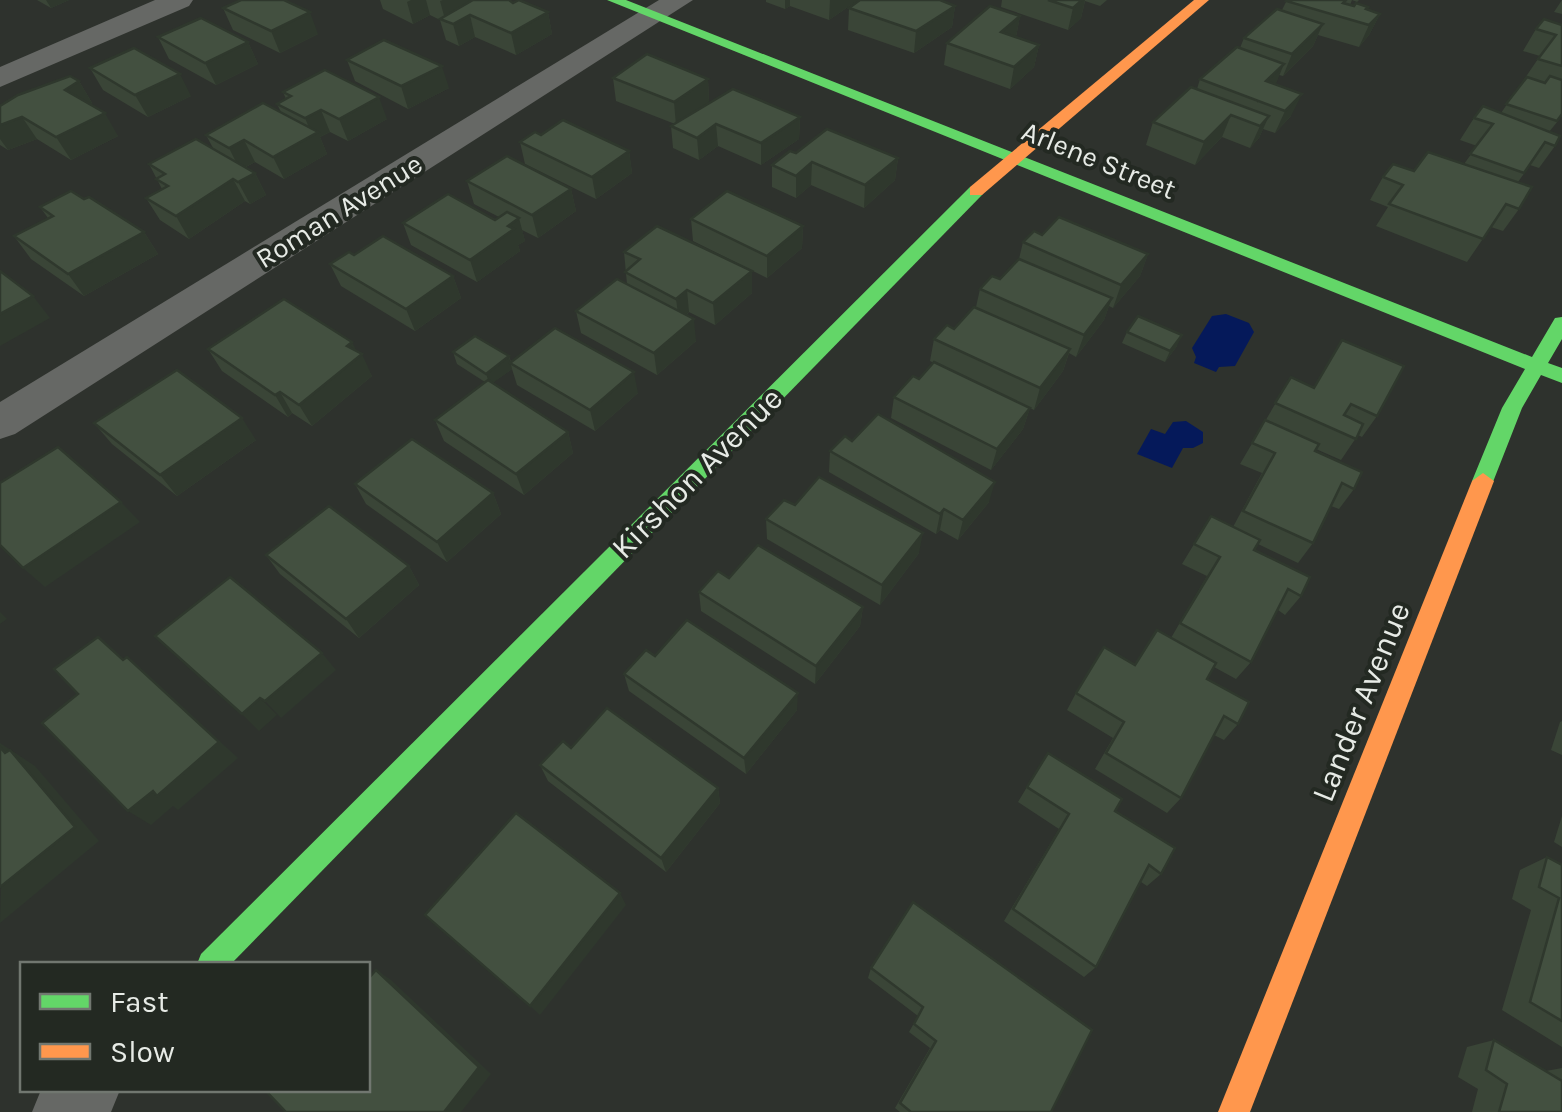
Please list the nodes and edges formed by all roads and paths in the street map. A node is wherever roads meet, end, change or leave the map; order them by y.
1 (179, 0) edge
2 (614, 0) edge
3 (1202, 0) edge
4 (666, 8) edge
5 (7, 68) edge
6 (1014, 158) junction
7 (1562, 323) edge
8 (1536, 365) junction
9 (1562, 376) edge
10 (0, 424) edge
11 (213, 962) edge
12 (86, 1092) edge
13 (65, 1112) edge
14 (1234, 1112) edge

1 - 5 street
2 - 4 street, Arlene Street
3 - 6 street, Kirshon Avenue
4 - 6 street, Arlene Street
4 - 10 street, Roman Avenue
6 - 8 street, Arlene Street
6 - 11 street, Kirshon Avenue
7 - 8 street, Lander Avenue
8 - 9 street, Arlene Street
8 - 14 street, Lander Avenue
12 - 13 street

